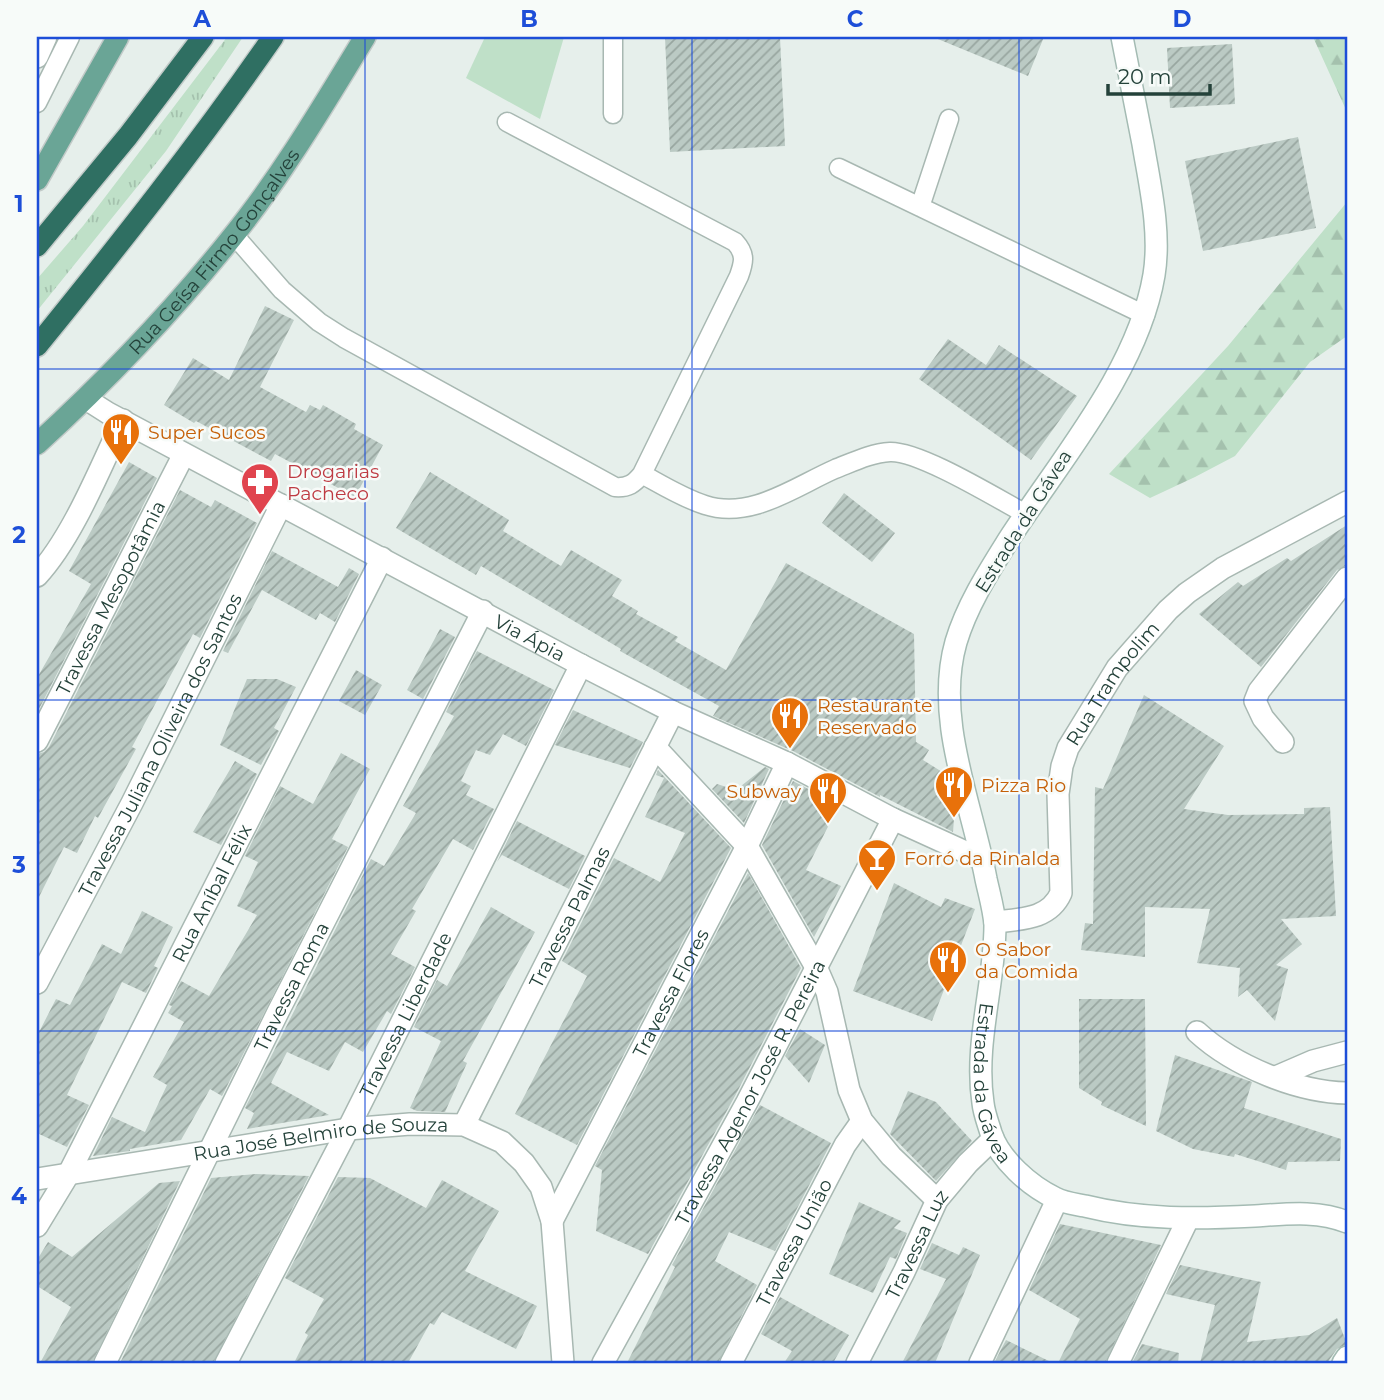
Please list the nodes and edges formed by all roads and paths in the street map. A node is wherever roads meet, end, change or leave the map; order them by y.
1 (46, 37) edge
2 (70, 37) edge
3 (118, 37) edge
4 (203, 37) edge
5 (273, 37) edge
6 (365, 37) edge
7 (612, 37) edge
8 (1122, 37) edge
9 (37, 57) edge
10 (37, 103) edge
11 (613, 114) dead end
12 (949, 119) dead end
13 (507, 122) dead end
14 (839, 168) dead end
15 (37, 180) edge
16 (920, 207) junction
17 (234, 235) junction
18 (37, 246) edge
19 (1145, 315) junction
20 (37, 346) edge
21 (86, 399) junction
22 (123, 420) junction
23 (37, 444) edge
24 (184, 454) junction
25 (642, 474) junction
26 (1347, 502) edge
27 (281, 505) junction
28 (1026, 514) junction
29 (382, 558) junction
30 (37, 576) edge
31 (1347, 578) edge
32 (483, 611) junction
33 (581, 665) junction
34 (673, 712) junction
35 (37, 741) edge
36 (1283, 742) dead end
37 (655, 747) junction
38 (787, 763) junction
39 (893, 819) junction
40 (747, 846) junction
41 (983, 860) junction
42 (995, 922) junction
43 (817, 969) junction
44 (37, 983) edge
45 (1197, 1032) dead end
46 (1347, 1052) edge
47 (1276, 1077) junction
48 (1347, 1093) edge
49 (862, 1121) junction
50 (464, 1125) junction
51 (348, 1129) junction
52 (993, 1139) junction
53 (207, 1152) junction
54 (68, 1175) junction
55 (37, 1179) edge
56 (937, 1200) junction
57 (1057, 1200) junction
58 (1188, 1219) junction
59 (552, 1220) junction
60 (1347, 1222) edge
61 (37, 1226) edge
62 (1347, 1357) edge
63 (105, 1363) edge
64 (226, 1363) edge
65 (563, 1363) edge
66 (603, 1363) edge
67 (731, 1363) edge
68 (857, 1363) edge
69 (980, 1363) edge
70 (1118, 1363) edge
71 (1343, 1363) edge

1 - 9 street
2 - 10 lane
3 - 15 main road
4 - 18 highway
5 - 20 highway
6 - 17 main road, Rua Geísa Firmo Gonçalves
7 - 11 lane
8 - 19 street, Estrada da Gávea
12 - 16 lane
13 - 25 lane
14 - 16 lane
16 - 19 lane
17 - 21 main road, Rua Geísa Firmo Gonçalves
17 - 25 lane
19 - 28 street, Estrada da Gávea
21 - 22 street, Via Ápia
21 - 23 main road, Rua Geísa Firmo Gonçalves
22 - 24 street, Via Ápia
22 - 30 street
24 - 27 street, Via Ápia
24 - 35 street, Travessa Mesopotâmia
25 - 28 lane
26 - 42 street, Rua Trampolim
27 - 29 street, Via Ápia
27 - 44 street, Travessa Juliana Oliveira dos Santos
28 - 41 street, Estrada da Gávea
29 - 32 street, Via Ápia
29 - 54 street, Rua Aníbal Félix
31 - 36 street
32 - 33 street, Via Ápia
32 - 53 street, Travessa Roma
33 - 34 street, Via Ápia
33 - 51 street, Travessa Liberdade
34 - 37 street, Travessa Palmas
34 - 38 street, Via Ápia
37 - 40 street
37 - 50 street, Travessa Palmas
38 - 39 street, Via Ápia
38 - 40 street, Travessa Flores
39 - 41 street, Via Ápia
39 - 43 street, Travessa Agenor José R. Pereira
40 - 43 street
40 - 59 street, Travessa Flores
41 - 42 street, Estrada da Gávea
42 - 52 street, Estrada da Gávea
43 - 49 street
43 - 66 street, Travessa Agenor José R. Pereira
45 - 47 street
46 - 47 street
47 - 48 street
49 - 56 street
49 - 67 street, Travessa União
50 - 51 street, Rua José Belmiro de Souza
50 - 59 street, Rua José Belmiro de Souza
51 - 53 street, Rua José Belmiro de Souza
51 - 64 street, Travessa Liberdade
52 - 56 street, Travessa Luz
52 - 57 street, Estrada da Gávea
53 - 54 street, Rua José Belmiro de Souza
53 - 63 street, Travessa Roma
54 - 55 street, Rua José Belmiro de Souza
54 - 61 street, Rua Aníbal Félix
56 - 68 street, Travessa Luz
57 - 58 street, Estrada da Gávea
57 - 69 street
58 - 60 street, Estrada da Gávea
58 - 70 street
59 - 65 street, Rua José Belmiro de Souza
62 - 71 street

